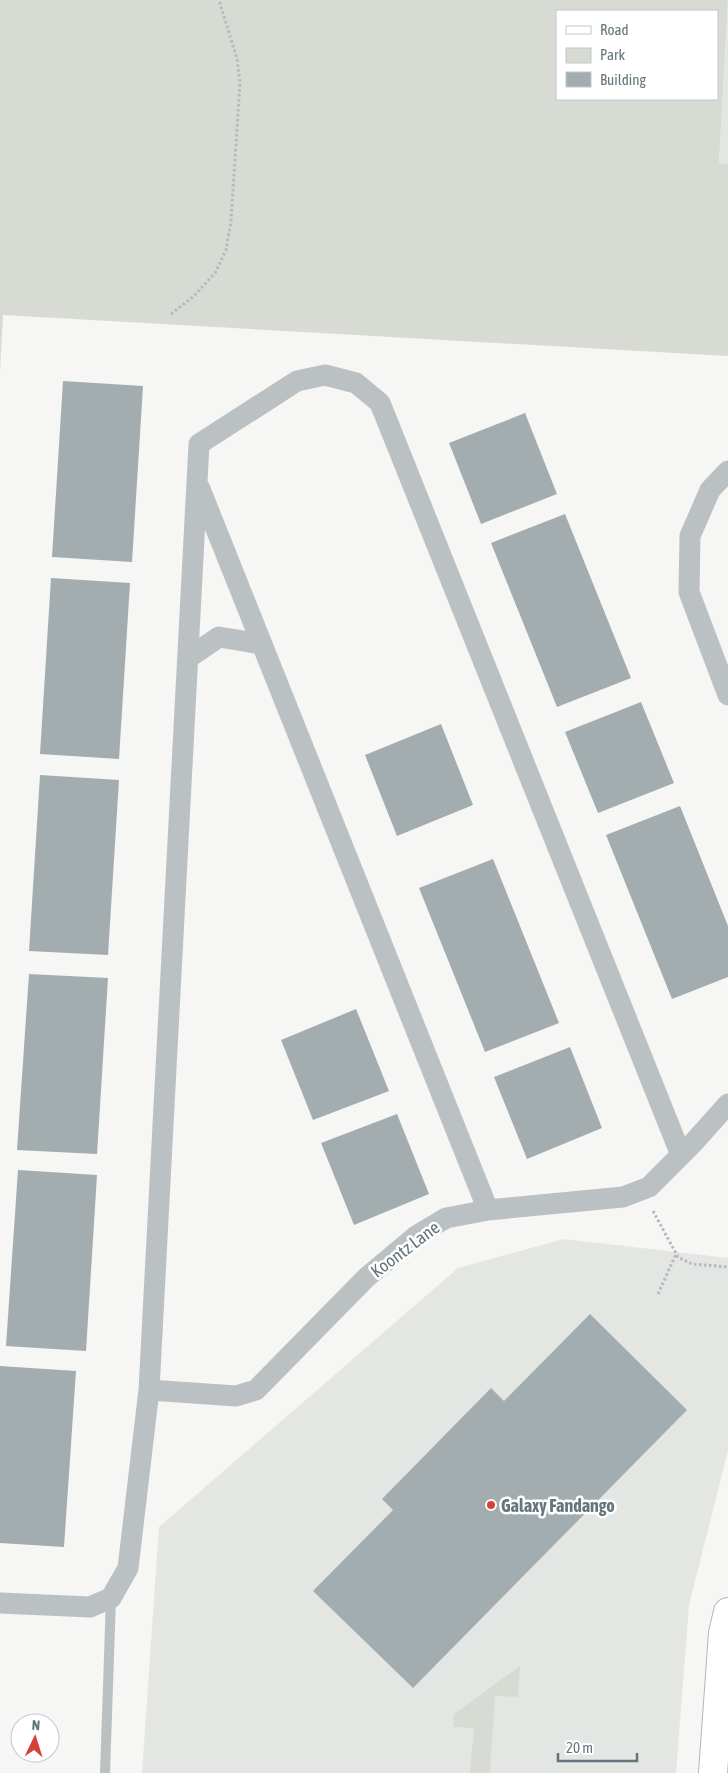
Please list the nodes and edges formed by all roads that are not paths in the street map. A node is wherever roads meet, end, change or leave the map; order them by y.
1 (728, 471) edge
2 (197, 482) junction
3 (262, 644) junction
4 (188, 658) junction
5 (728, 695) edge
6 (728, 1104) edge
7 (681, 1155) junction
8 (488, 1210) junction
9 (149, 1390) junction
10 (111, 1598) junction
11 (0, 1603) edge
12 (728, 1612) edge
13 (105, 1773) edge
14 (714, 1773) edge

1 - 5 street
2 - 3 street
2 - 4 street
2 - 7 street
3 - 4 street
3 - 8 street
4 - 9 street
6 - 7 street, Koontz Lane
7 - 8 street, Koontz Lane
8 - 9 street, Koontz Lane
9 - 10 street
10 - 11 street
10 - 13 lane
12 - 14 street

